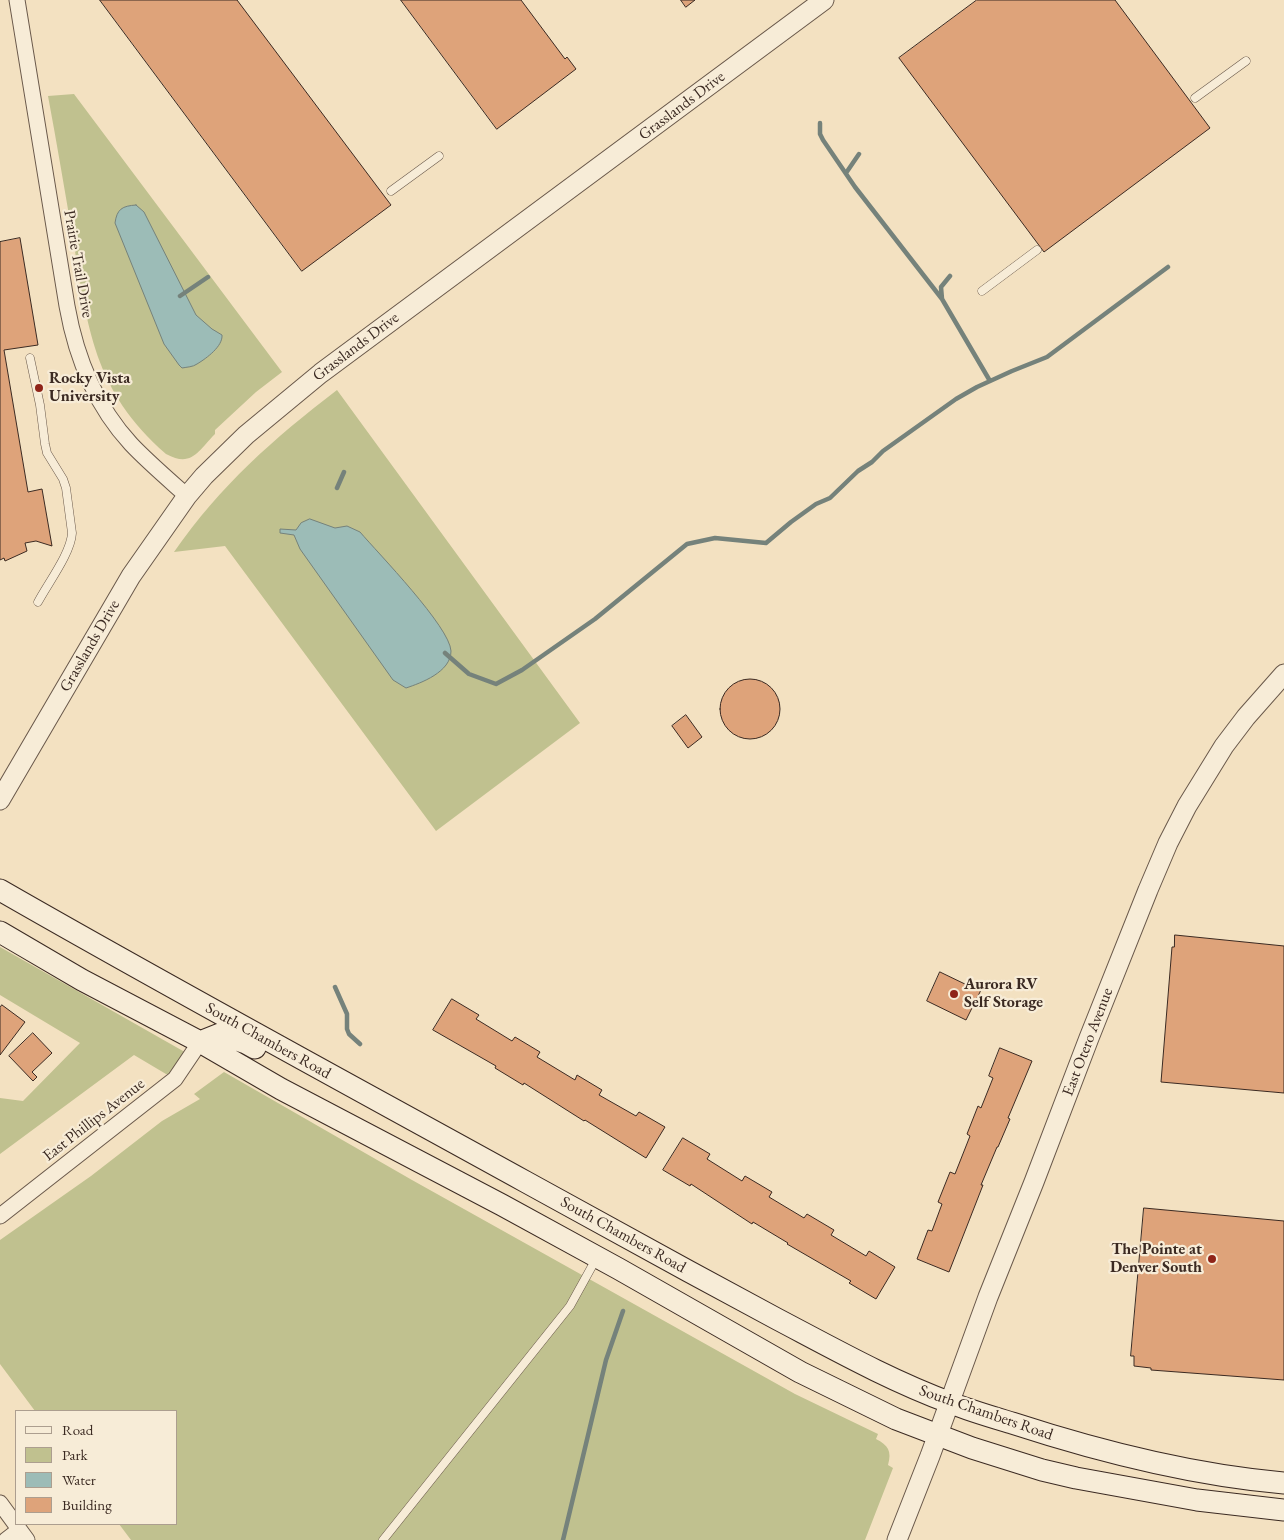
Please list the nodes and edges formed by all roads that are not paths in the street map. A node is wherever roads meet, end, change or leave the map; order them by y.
1 (17, 0) edge
2 (824, 0) edge
3 (1246, 61) dead end
4 (1195, 98) dead end
5 (438, 156) dead end
6 (391, 191) dead end
7 (1037, 250) dead end
8 (982, 291) dead end
9 (30, 358) dead end
10 (187, 496) junction
11 (38, 602) dead end
12 (1284, 674) edge
13 (0, 800) edge
14 (0, 890) edge
15 (0, 932) edge
16 (200, 1042) junction
17 (347, 1084) junction
18 (0, 1216) edge
19 (597, 1257) junction
20 (949, 1403) junction
21 (938, 1435) junction
22 (1284, 1483) edge
23 (0, 1503) edge
24 (1284, 1510) edge
25 (15, 1524) edge
26 (23, 1535) edge
27 (6, 1540) edge
28 (382, 1540) edge
29 (897, 1540) edge

1 - 10 street, Prairie Trail Drive
2 - 10 street, Grasslands Drive
3 - 4 lane
5 - 6 lane
7 - 8 lane
9 - 11 lane
10 - 13 street, Grasslands Drive
12 - 20 street, East Otero Avenue
14 - 17 main road, South Chambers Road
15 - 16 main road, South Chambers Road
16 - 17 main road
16 - 18 street, East Phillips Avenue
16 - 19 main road, South Chambers Road
17 - 20 main road, South Chambers Road
19 - 21 main road, South Chambers Road
19 - 28 lane
20 - 21 street, East Otero Avenue
20 - 22 main road, South Chambers Road
21 - 24 main road, South Chambers Road
21 - 29 street, East Otero Avenue
23 - 25 street
26 - 27 street

